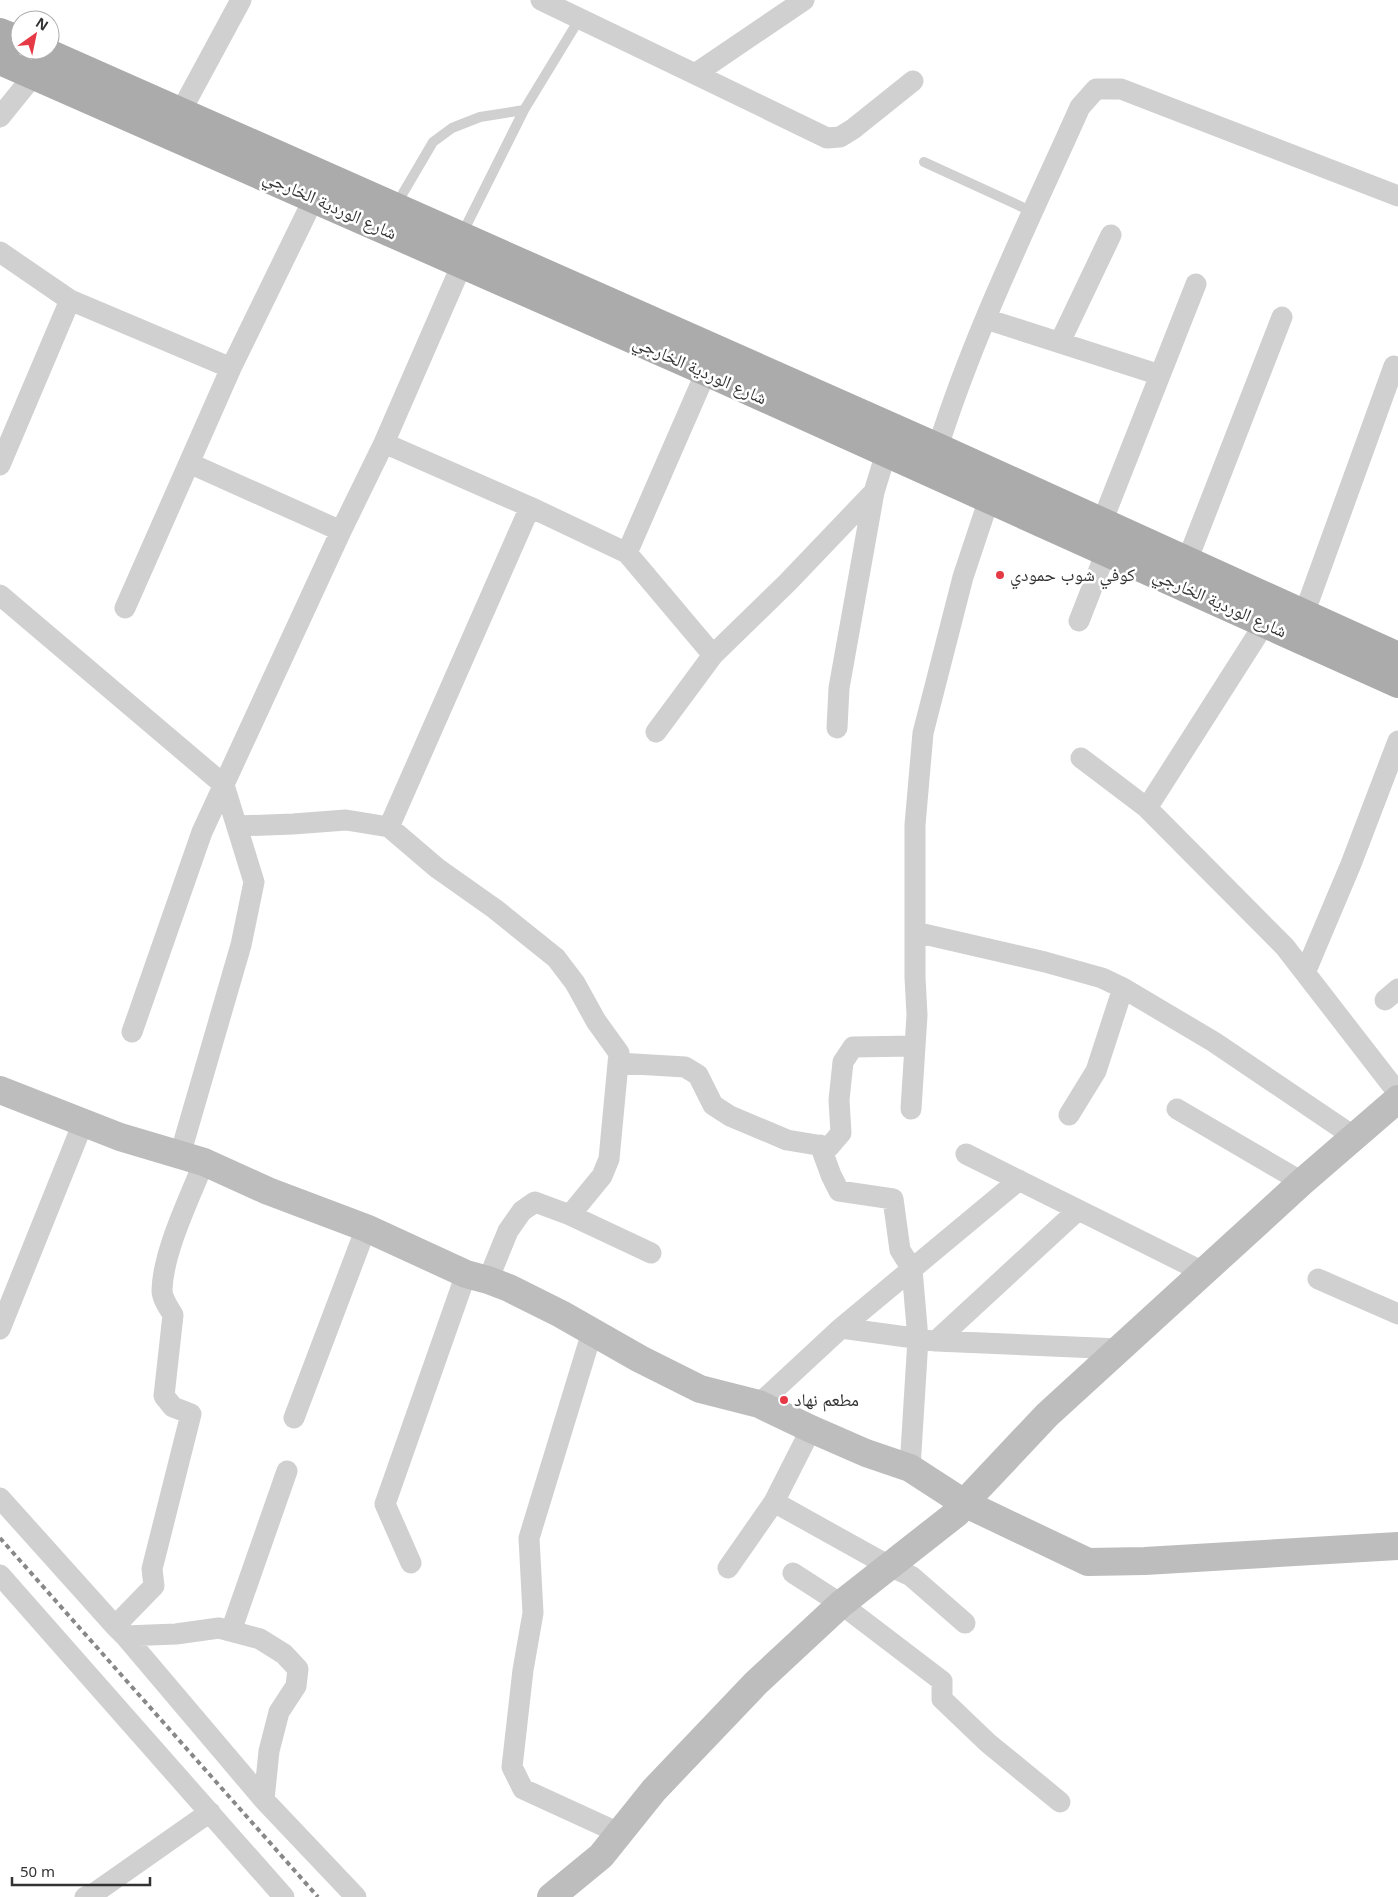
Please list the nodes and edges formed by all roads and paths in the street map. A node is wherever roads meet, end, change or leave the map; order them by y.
1 (240, 0) edge
2 (804, 0) edge
3 (547, 2) edge
4 (580, 18) junction
5 (0, 61) edge
6 (38, 63) edge
7 (695, 74) junction
8 (913, 81) dead end
9 (524, 110) junction
10 (181, 111) junction
11 (0, 117) edge
12 (924, 162) dead end
13 (1398, 196) edge
14 (314, 198) junction
15 (395, 206) junction
16 (1033, 212) junction
17 (461, 235) junction
18 (1111, 235) dead end
19 (0, 252) edge
20 (462, 264) junction
21 (515, 273) junction
22 (1196, 284) dead end
23 (70, 300) junction
24 (1282, 317) dead end
25 (615, 318) junction
26 (986, 319) junction
27 (1060, 342) junction
28 (1394, 366) dead end
29 (231, 368) junction
30 (706, 372) junction
31 (1160, 375) junction
32 (384, 443) junction
33 (938, 447) junction
34 (886, 454) junction
35 (189, 463) junction
36 (0, 465) edge
37 (874, 492) junction
38 (989, 499) junction
39 (530, 507) junction
40 (1102, 522) junction
41 (341, 531) junction
42 (627, 552) junction
43 (1106, 552) junction
44 (1187, 561) junction
45 (0, 595) edge
46 (125, 608) dead end
47 (1304, 614) junction
48 (1079, 621) dead end
49 (1265, 623) junction
50 (713, 655) junction
51 (1398, 656) edge
52 (1398, 684) edge
53 (837, 728) dead end
54 (656, 732) dead end
55 (1398, 741) edge
56 (1082, 758) dead end
57 (224, 785) junction
58 (1147, 808) junction
59 (237, 826) junction
60 (389, 827) junction
61 (915, 932) junction
62 (1304, 973) junction
63 (1123, 988) junction
64 (132, 1032) dead end
65 (914, 1046) junction
66 (618, 1063) junction
67 (0, 1090) edge
68 (1398, 1093) edge
69 (1398, 1099) edge
70 (911, 1109) dead end
71 (1177, 1109) dead end
72 (1069, 1114) dead end
73 (83, 1123) junction
74 (1353, 1136) junction
75 (820, 1145) junction
76 (966, 1154) dead end
77 (192, 1159) junction
78 (1019, 1180) junction
79 (1302, 1182) junction
80 (1078, 1210) junction
81 (570, 1215) junction
82 (366, 1228) junction
83 (651, 1253) dead end
84 (912, 1269) junction
85 (1204, 1272) junction
86 (477, 1277) junction
87 (1318, 1279) dead end
88 (1398, 1314) edge
89 (841, 1328) junction
90 (0, 1329) edge
91 (592, 1332) junction
92 (927, 1340) junction
93 (1120, 1348) junction
94 (759, 1404) junction
95 (294, 1418) dead end
96 (811, 1429) junction
97 (910, 1468) junction
98 (287, 1471) dead end
99 (0, 1498) edge
100 (774, 1502) junction
101 (964, 1503) junction
102 (1398, 1546) edge
103 (411, 1563) dead end
104 (888, 1566) junction
105 (728, 1568) dead end
106 (792, 1573) dead end
107 (0, 1575) edge
108 (841, 1604) junction
109 (965, 1623) dead end
110 (120, 1631) junction
111 (231, 1631) junction
112 (264, 1800) junction
113 (1060, 1802) dead end
114 (210, 1812) junction
115 (619, 1833) junction
116 (85, 1897) edge
117 (284, 1897) edge
118 (356, 1897) edge
119 (551, 1897) edge

1 - 10 street
2 - 7 street
3 - 4 street
4 - 7 street
4 - 9 lane
5 - 6 main road, شارع الوردية الخارجي
6 - 10 main road, شارع الوردية الخارجي
6 - 11 street
6 - 14 main road, شارع الوردية الخارجي
7 - 8 street
9 - 15 lane
9 - 17 lane
10 - 15 main road, شارع الوردية الخارجي
12 - 16 lane
13 - 16 street
14 - 20 main road, شارع الوردية الخارجي
14 - 29 street
15 - 17 main road, شارع الوردية الخارجي
16 - 26 street
17 - 21 main road, شارع الوردية الخارجي
18 - 27 street
19 - 23 street
20 - 21 main road, شارع الوردية الخارجي
20 - 32 street
21 - 25 main road, شارع الوردية الخارجي
22 - 31 street
23 - 29 street
23 - 36 street
24 - 44 street
25 - 30 main road, شارع الوردية الخارجي
25 - 33 main road, شارع الوردية الخارجي
26 - 27 street
26 - 33 street
27 - 31 street
28 - 47 street
29 - 35 street
30 - 34 main road, شارع الوردية الخارجي
30 - 42 street
31 - 40 street
32 - 39 street
32 - 41 street
33 - 40 main road, شارع الوردية الخارجي
34 - 37 street
34 - 38 main road, شارع الوردية الخارجي
35 - 41 street
35 - 46 street
37 - 50 street
37 - 53 street
38 - 43 main road, شارع الوردية الخارجي
38 - 61 street
39 - 42 street
39 - 60 street
40 - 44 main road, شارع الوردية الخارجي
41 - 57 street
42 - 50 street
43 - 48 street
43 - 49 main road, شارع الوردية الخارجي
44 - 47 main road, شارع الوردية الخارجي
45 - 57 street
47 - 51 main road, شارع الوردية الخارجي
49 - 52 main road, شارع الوردية الخارجي
49 - 58 street
50 - 54 street
55 - 62 street
56 - 58 street
57 - 59 street
57 - 64 street
58 - 62 street
59 - 60 street
59 - 77 street
60 - 66 street
61 - 63 street
61 - 65 street
62 - 68 street
63 - 72 street
63 - 74 street
65 - 70 street
65 - 75 street
66 - 75 street
66 - 81 street
67 - 73 street
69 - 74 street
71 - 79 street
73 - 77 street
73 - 90 street
74 - 79 street
75 - 84 street
76 - 78 street
77 - 82 street
77 - 110 street
78 - 80 street
78 - 84 street
79 - 85 street
80 - 85 street
80 - 92 street
81 - 83 street
81 - 86 street
82 - 86 street
82 - 95 street
84 - 89 street
84 - 92 street
85 - 93 street
86 - 91 street
86 - 103 street
87 - 88 street
89 - 92 street
89 - 94 street
91 - 94 street
91 - 115 street
92 - 93 street
92 - 97 street
93 - 101 street
94 - 96 street
96 - 97 street
96 - 100 street
97 - 101 street
98 - 111 street
99 - 110 street
100 - 104 street
100 - 105 street
101 - 102 street
101 - 104 street
104 - 108 street
104 - 109 street
106 - 108 street
107 - 114 street
108 - 113 street
108 - 115 street
110 - 111 street
110 - 112 street
111 - 112 street
112 - 118 street
114 - 116 street
114 - 117 street
115 - 119 street

